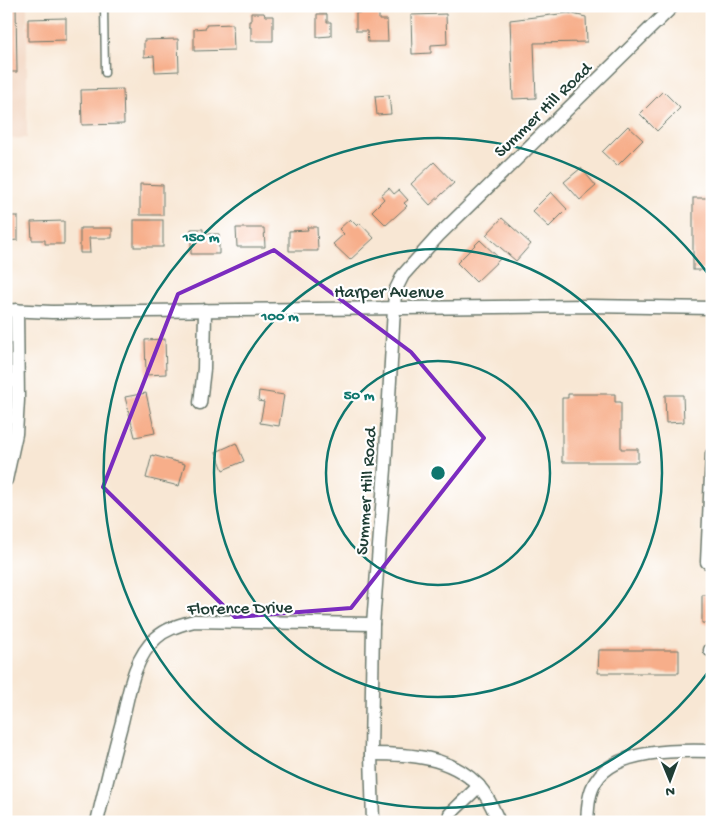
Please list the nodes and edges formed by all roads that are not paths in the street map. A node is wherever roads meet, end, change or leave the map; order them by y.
1 (104, 6) edge
2 (673, 6) edge
3 (105, 72) dead end
4 (712, 308) edge
5 (395, 309) junction
6 (11, 310) edge
7 (205, 310) junction
8 (200, 403) dead end
9 (712, 454) edge
10 (6, 480) edge
11 (707, 562) dead end
12 (373, 624) junction
13 (712, 751) edge
14 (371, 754) junction
15 (479, 786) junction
16 (98, 822) edge
17 (373, 822) edge
18 (449, 822) edge
19 (500, 822) edge
20 (587, 822) edge

1 - 3 lane
2 - 5 street, Summer Hill Road
4 - 5 street, Harper Avenue
5 - 7 street, Harper Avenue
5 - 12 street, Summer Hill Road
6 - 7 street, Harper Avenue
6 - 10 street
7 - 8 street
9 - 11 street
12 - 14 street, Summer Hill Road
12 - 16 street, Florence Drive
13 - 20 street
14 - 15 street
14 - 17 street, Summer Hill Road
15 - 18 street
15 - 19 street

